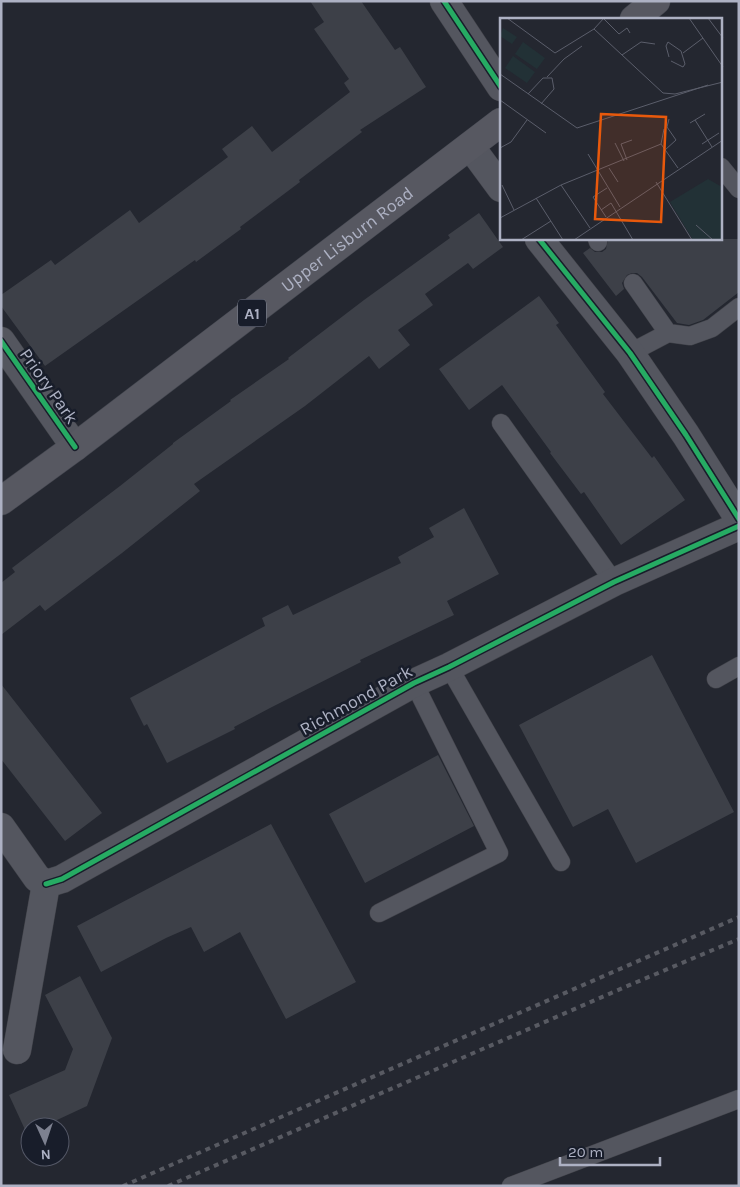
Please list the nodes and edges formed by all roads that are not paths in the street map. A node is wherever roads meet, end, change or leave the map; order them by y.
1 (444, 1) edge
2 (656, 1) edge
3 (635, 18) edge
4 (500, 85) edge
5 (500, 123) edge
6 (470, 146) junction
7 (722, 168) edge
8 (500, 187) edge
9 (739, 189) edge
10 (540, 240) edge
11 (633, 283) dead end
12 (739, 307) edge
13 (668, 333) junction
14 (1, 340) edge
15 (630, 353) junction
16 (502, 422) dead end
17 (75, 447) junction
18 (1, 501) edge
19 (739, 519) edge
20 (739, 526) edge
21 (614, 582) junction
22 (739, 666) edge
23 (449, 667) junction
24 (716, 679) dead end
25 (414, 683) junction
26 (1, 827) edge
27 (561, 862) dead end
28 (46, 884) junction
29 (379, 913) dead end
30 (17, 1050) dead end
31 (739, 1099) edge
32 (511, 1186) edge

1 - 4 street
2 - 3 main road
5 - 6 main road, Upper Lisburn Road / A1
6 - 8 street
6 - 17 main road, Upper Lisburn Road / A1
7 - 9 lane
10 - 15 street
11 - 13 lane
12 - 13 lane
13 - 15 lane
14 - 17 street, Priory Park
15 - 19 street
16 - 21 lane
17 - 18 main road, Upper Lisburn Road / A1
20 - 21 street, Richmond Park
21 - 23 street, Richmond Park
22 - 24 lane
23 - 25 street, Richmond Park
23 - 27 lane
25 - 28 street, Richmond Park
25 - 29 lane
26 - 28 street
28 - 30 street
31 - 32 lane

